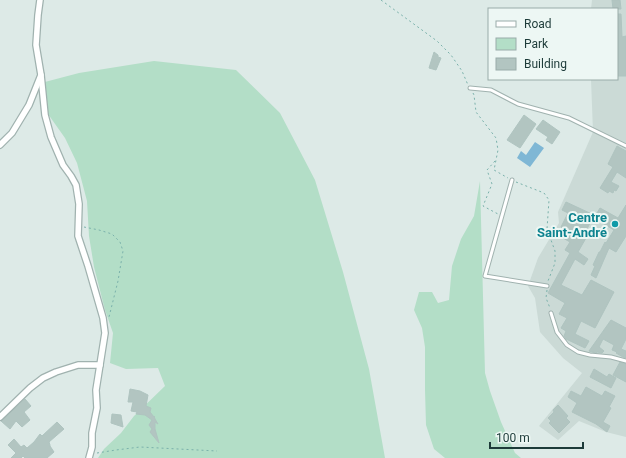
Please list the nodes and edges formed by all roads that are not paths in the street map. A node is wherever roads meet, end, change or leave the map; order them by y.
1 (40, 0) edge
2 (41, 75) junction
3 (470, 88) road end
4 (0, 145) edge
5 (626, 146) edge
6 (512, 180) road end
7 (547, 286) road end
8 (551, 313) road end
9 (626, 361) edge
10 (100, 365) junction
11 (0, 417) edge
12 (89, 456) edge

1 - 2 street
2 - 4 street
2 - 10 street
3 - 5 lane
6 - 7 lane
8 - 9 lane
10 - 11 street
10 - 12 street

